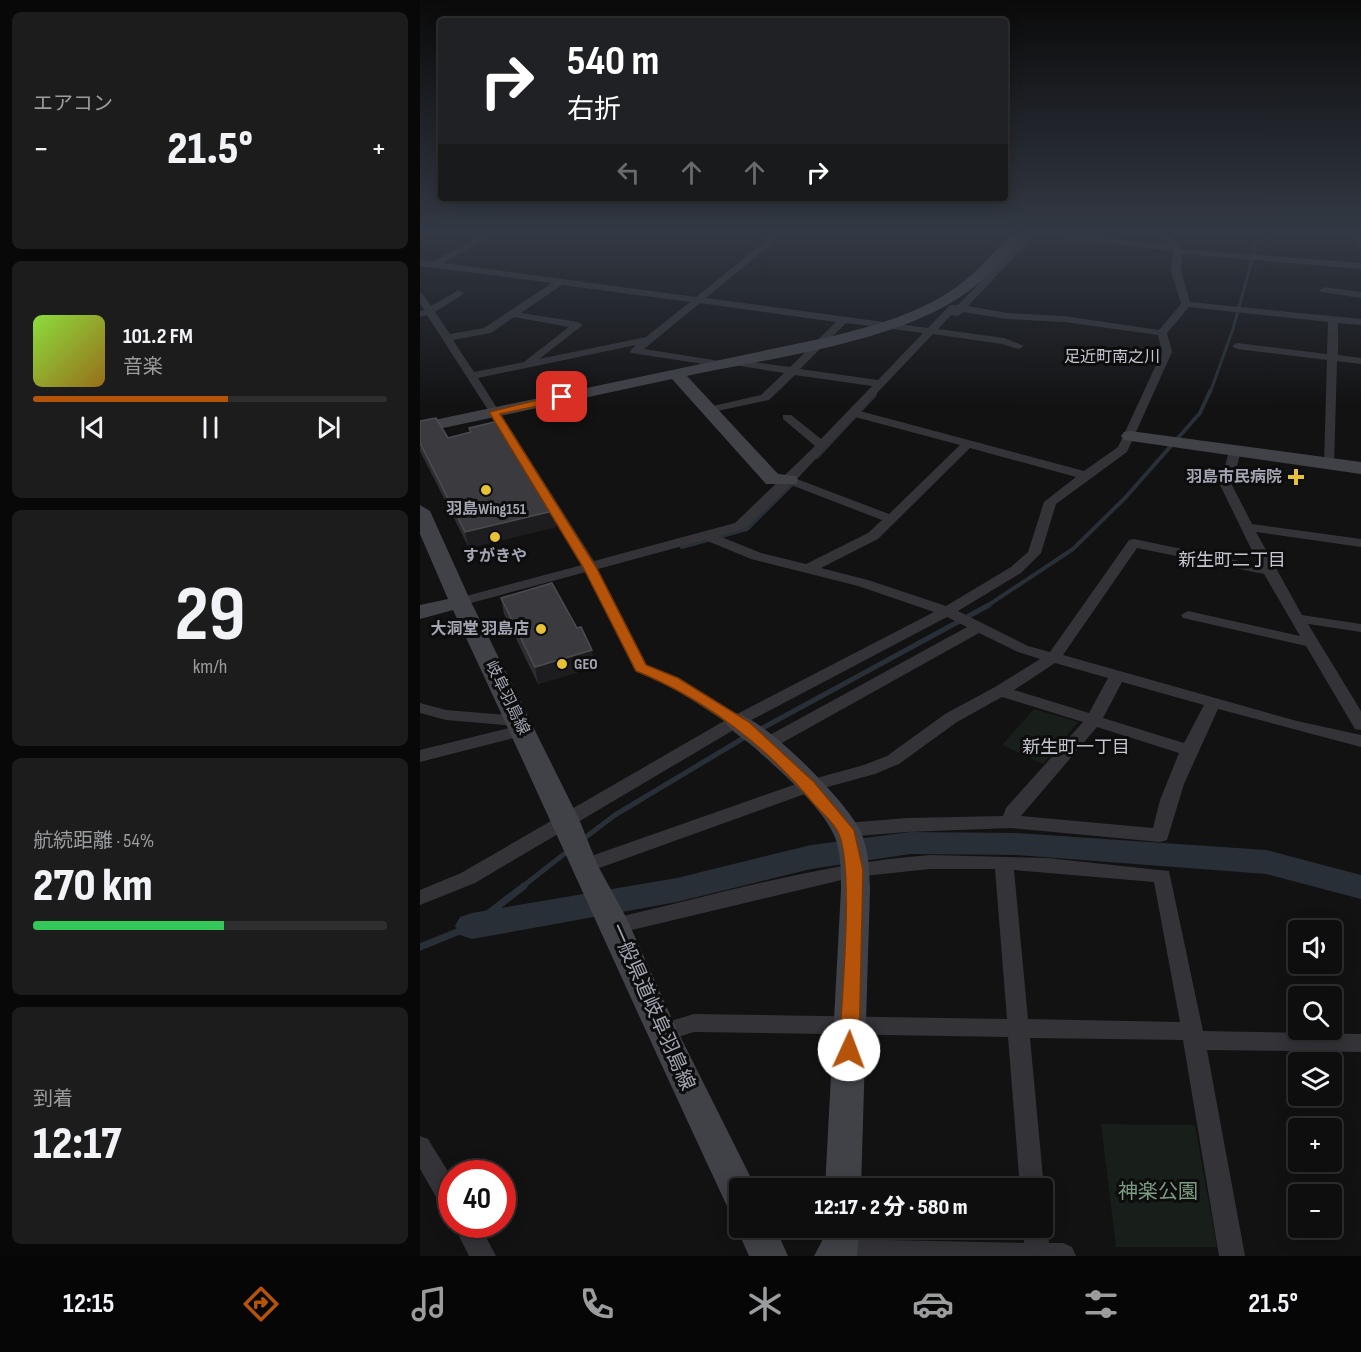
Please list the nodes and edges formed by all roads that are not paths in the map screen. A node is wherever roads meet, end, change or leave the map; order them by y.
1 (550, 289) edge
2 (610, 289) edge
3 (710, 289) edge
4 (962, 289) edge
5 (977, 289) edge
6 (1181, 289) edge
7 (1324, 290) dead end
8 (459, 293) dead end
9 (1361, 295) edge
10 (420, 296) edge
11 (696, 300) junction
12 (1186, 304) junction
13 (961, 308) junction
14 (424, 313) edge
15 (511, 314) junction
16 (1334, 319) junction
17 (843, 320) junction
18 (1361, 322) edge
19 (886, 326) junction
20 (934, 332) junction
21 (1162, 333) junction
22 (445, 338) junction
23 (646, 340) junction
24 (820, 343) junction
25 (1019, 346) dead end
26 (1237, 346) dead end
27 (1332, 357) junction
28 (1361, 361) edge
29 (727, 363) junction
30 (524, 364) junction
31 (792, 371) junction
32 (675, 373) junction
33 (471, 376) junction
34 (881, 384) junction
35 (708, 411) junction
36 (494, 412) junction
37 (857, 414) junction
38 (787, 417) dead end
39 (420, 428) edge
40 (1130, 436) junction
41 (968, 444) junction
42 (821, 445) junction
43 (1236, 451) junction
44 (1330, 464) junction
45 (1361, 468) edge
46 (1087, 476) junction
47 (789, 480) junction
48 (420, 511) edge
49 (891, 519) junction
50 (1247, 527) junction
51 (707, 536) junction
52 (1361, 543) edge
53 (590, 567) junction
54 (808, 569) junction
55 (1269, 571) junction
56 (460, 602) junction
57 (420, 612) edge
58 (950, 612) junction
59 (1188, 615) dead end
60 (1296, 618) junction
61 (975, 625) junction
62 (1361, 628) edge
63 (1312, 643) junction
64 (1054, 657) junction
65 (1118, 674) junction
66 (1001, 691) junction
67 (1213, 703) junction
68 (420, 708) edge
69 (1358, 717) edge
70 (1094, 720) junction
71 (521, 725) junction
72 (751, 733) junction
73 (1361, 741) edge
74 (1188, 750) junction
75 (420, 756) edge
76 (808, 786) junction
77 (1011, 822) junction
78 (567, 825) junction
79 (850, 849) junction
80 (1004, 864) junction
81 (586, 871) junction
82 (420, 898) edge
83 (613, 921) junction
84 (850, 1028) junction
85 (1018, 1029) junction
86 (662, 1033) junction
87 (1193, 1035) junction
88 (1361, 1043) edge
89 (420, 1147) edge
90 (438, 1177) edge
91 (732, 1178) edge
92 (843, 1178) edge
93 (1031, 1178) edge
94 (472, 1238) edge
95 (761, 1238) edge
96 (1036, 1238) edge
97 (838, 1245) edge
98 (482, 1256) edge
99 (770, 1256) edge
100 (1038, 1256) edge
101 (1064, 1256) edge
102 (1232, 1256) edge

1 - 15 street
2 - 11 street
3 - 11 street
4 - 19 street
5 - 13 street
6 - 12 street
7 - 9 street
8 - 14 street
10 - 14 street
11 - 17 street
11 - 23 street
12 - 16 street
12 - 21 street
13 - 20 street
13 - 21 street
14 - 22 street
15 - 22 street
15 - 30 street
16 - 18 street
16 - 27 street
17 - 19 street
17 - 24 street
19 - 20 street
19 - 24 street
20 - 25 street
20 - 34 street
20 - 37 street
21 - 40 street
22 - 33 street
23 - 29 street
23 - 30 street
24 - 29 street
24 - 31 street
26 - 27 street
27 - 28 street
27 - 44 street
29 - 31 street
29 - 32 street
30 - 33 street
31 - 34 street
31 - 35 street
32 - 35 street
32 - 36 street
33 - 36 street
34 - 37 street
35 - 47 street
36 - 39 street
36 - 53 street
37 - 41 street
37 - 42 street
38 - 42 street
40 - 43 street
40 - 46 street
41 - 46 street
41 - 49 street
42 - 47 street
43 - 44 street
43 - 50 street
44 - 45 street
46 - 58 street
47 - 49 street
47 - 51 street
48 - 56 street, 岐阜羽島線
49 - 54 street
50 - 52 street
50 - 55 street
51 - 53 street
51 - 54 street
53 - 56 street
53 - 72 street
54 - 58 street
55 - 60 street
55 - 64 street
56 - 57 street
56 - 71 street, 岐阜羽島線
58 - 61 street
58 - 72 street
59 - 63 street
60 - 62 street
60 - 63 street
61 - 64 street
61 - 72 street
63 - 69 street
64 - 65 street
64 - 66 street
65 - 67 street
65 - 70 street
66 - 70 street
66 - 76 street
67 - 73 street
67 - 74 street
68 - 71 street
70 - 74 street
70 - 77 street
71 - 75 street
71 - 78 street, 岐阜羽島線
72 - 76 street
72 - 78 street
74 - 77 street
76 - 79 street
76 - 81 street
77 - 79 street
78 - 81 street, 一般県道岐阜羽島線
78 - 82 street
79 - 80 street
79 - 83 street
79 - 84 street
80 - 85 street
80 - 87 street
81 - 83 street, 一般県道岐阜羽島線
83 - 86 street, 一般県道岐阜羽島線
84 - 85 street
84 - 86 street
84 - 92 street
85 - 87 street
85 - 93 street
86 - 91 street, 一般県道岐阜羽島線
87 - 88 street
87 - 102 street
89 - 90 street
94 - 98 street
95 - 99 street
96 - 100 street
97 - 100 street
100 - 101 street

